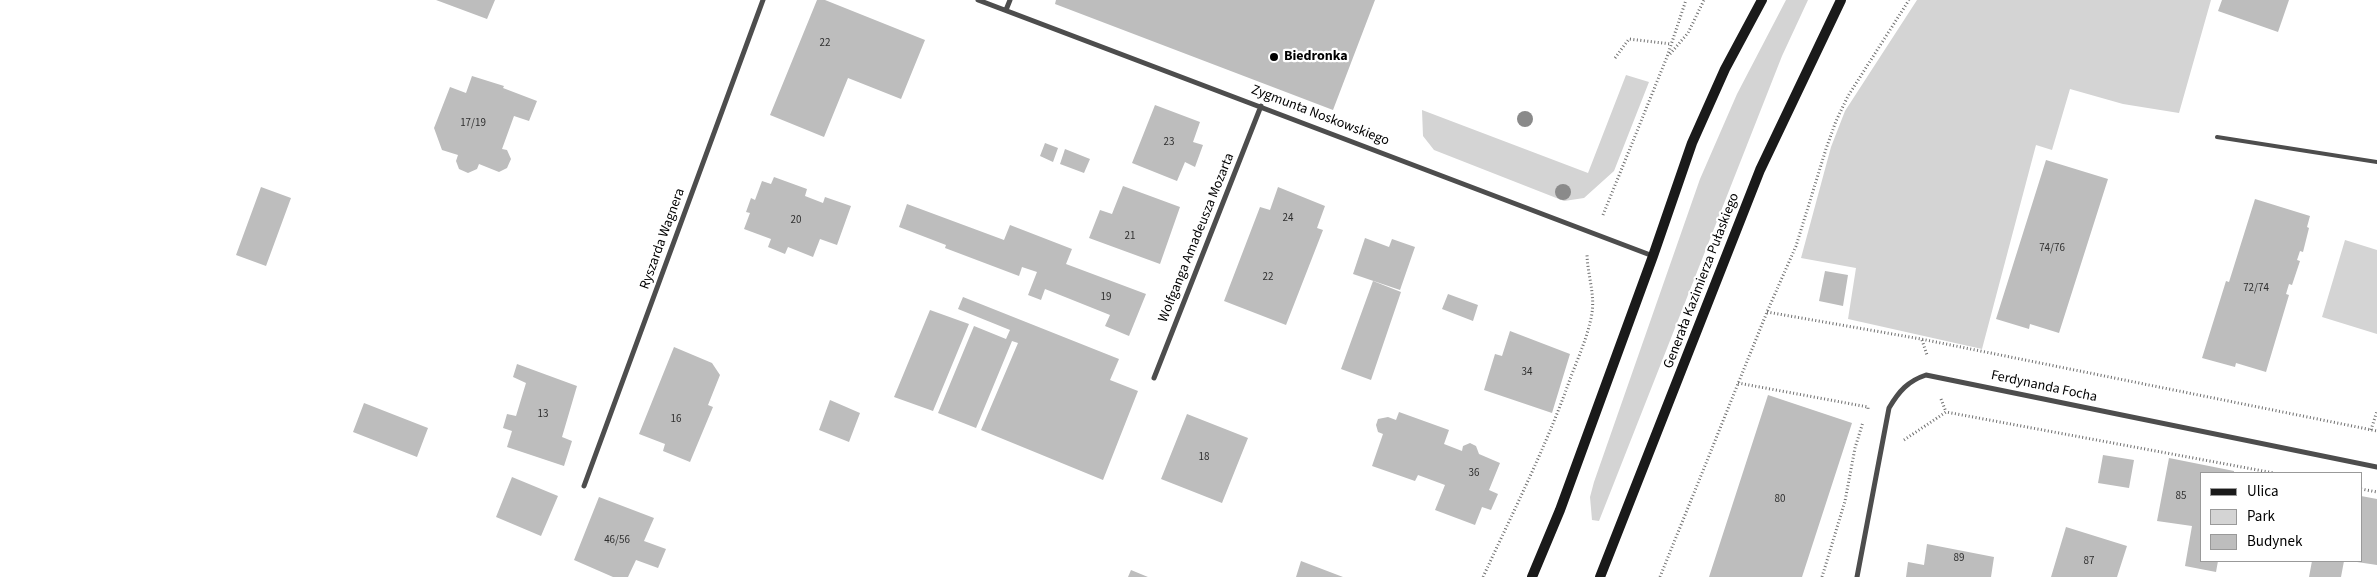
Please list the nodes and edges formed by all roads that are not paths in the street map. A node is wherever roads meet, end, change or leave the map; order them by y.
1 (763, 0) edge
2 (978, 0) edge
3 (1010, 0) edge
4 (1762, 0) edge
5 (1841, 0) edge
6 (1006, 10) junction
7 (1261, 106) junction
8 (2218, 137) dead end
9 (2377, 162) edge
10 (1653, 256) junction
11 (1154, 378) dead end
12 (2377, 467) edge
13 (584, 486) dead end
14 (1532, 577) edge
15 (1600, 577) edge
16 (1857, 577) edge

1 - 13 street, Ryszarda Wagnera
2 - 6 street, Zygmunta Noskowskiego
3 - 6 street
4 - 10 main road
5 - 15 main road, Generała Kazimierza Pułaskiego
6 - 7 street, Zygmunta Noskowskiego
7 - 10 street, Zygmunta Noskowskiego
7 - 11 street, Wolfganga Amadeusza Mozarta
8 - 9 lane
10 - 14 main road
12 - 16 street, Ferdynanda Focha

